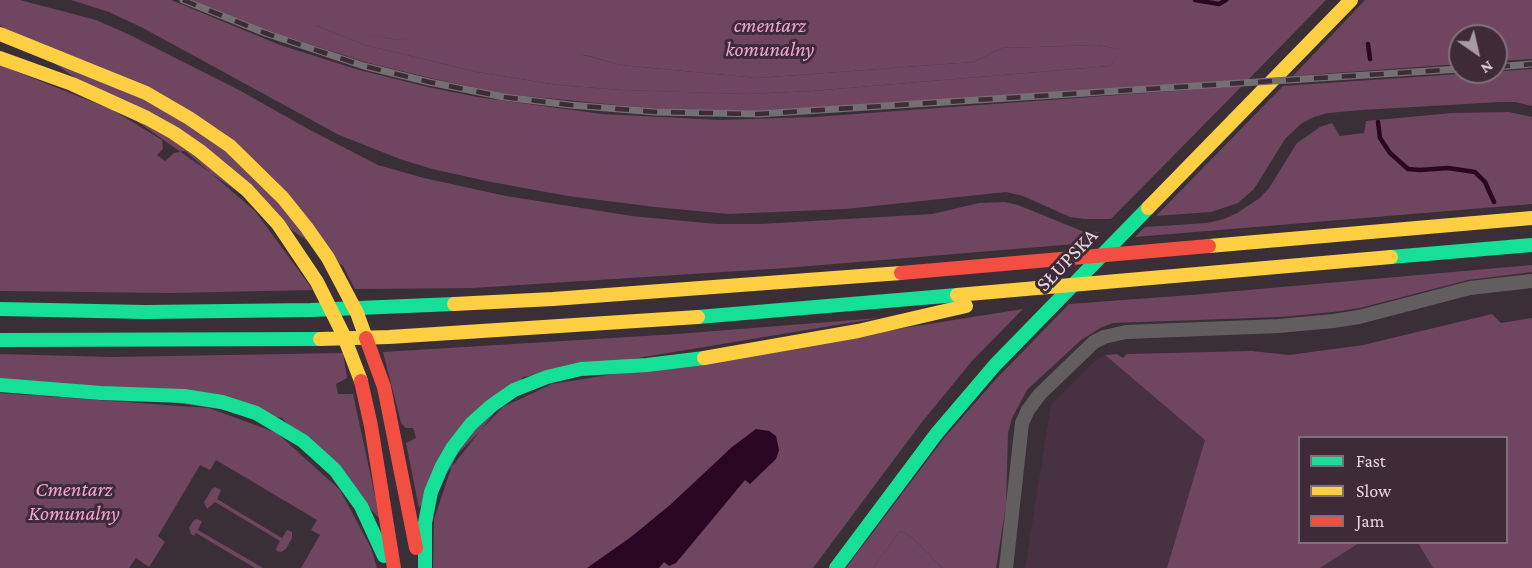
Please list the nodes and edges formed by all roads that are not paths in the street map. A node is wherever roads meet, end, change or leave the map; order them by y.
1 (1351, 0) edge
2 (0, 34) edge
3 (0, 58) edge
4 (1532, 218) edge
5 (1532, 245) edge
6 (1532, 281) edge
7 (1036, 289) junction
8 (2, 309) edge
9 (0, 340) edge
10 (0, 385) edge
11 (389, 568) edge
12 (394, 568) edge
13 (420, 568) edge
14 (425, 568) edge
15 (836, 568) edge
16 (1006, 568) edge

1 - 15 main road, SŁUPSKA
2 - 13 main road
3 - 12 main road
4 - 8 main road
5 - 7 main road
6 - 16 street
7 - 9 main road
7 - 14 main road
10 - 11 main road

